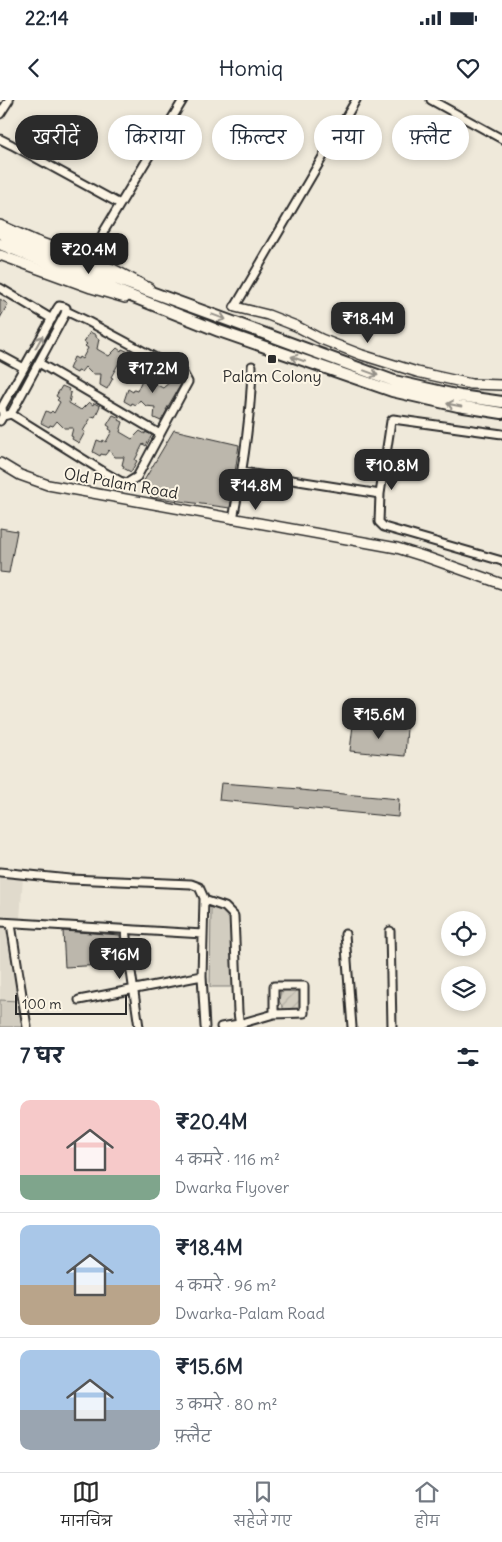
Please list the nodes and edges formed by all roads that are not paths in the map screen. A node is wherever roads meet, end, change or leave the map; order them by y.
1 (9, 100) edge
2 (183, 100) edge
3 (356, 100) edge
4 (431, 100) edge
5 (0, 114) edge
6 (0, 139) edge
7 (502, 139) edge
8 (120, 204) junction
9 (0, 225) edge
10 (0, 233) edge
11 (0, 244) edge
12 (0, 255) edge
13 (91, 261) junction
14 (0, 288) edge
15 (137, 292) junction
16 (173, 300) junction
17 (235, 308) joint
18 (66, 312) junction
19 (171, 312) junction
20 (52, 318) junction
21 (0, 355) edge
22 (39, 363) junction
23 (252, 366) dead end
24 (24, 368) junction
25 (502, 385) edge
26 (502, 402) edge
27 (502, 412) edge
28 (12, 414) junction
29 (1, 418) edge
30 (160, 434) junction
31 (502, 434) edge
32 (0, 463) edge
33 (242, 472) junction
34 (380, 494) junction
35 (233, 519) junction
36 (502, 560) edge
37 (502, 584) edge
38 (0, 872) edge
39 (204, 900) junction
40 (0, 922) edge
41 (11, 924) junction
42 (125, 930) junction
43 (390, 931) dead end
44 (203, 934) junction
45 (345, 934) dead end
46 (202, 976) junction
47 (133, 990) junction
48 (79, 1000) dead end
49 (274, 1014) junction
50 (240, 1025) edge
51 (27, 1027) edge
52 (139, 1027) edge
53 (204, 1027) edge
54 (221, 1027) edge
55 (352, 1027) edge
56 (392, 1027) edge

1 - 5 street
2 - 8 street
3 - 17 street
4 - 7 street
6 - 8 street
8 - 13 street
9 - 13 street
10 - 15 main road
11 - 15 main road
12 - 19 street
13 - 16 street
14 - 20 street
15 - 16 main road
15 - 19 main road
16 -> 26 main road
17 - 25 street
18 - 20 street
18 - 22 street
18 - 30 street
27 -> 19 main road
24 -> 20 street
21 - 24 street
22 - 28 street
22 - 30 street
23 - 33 street
24 - 29 street
28 - 29 street
28 - 30 street
31 - 34 street
32 - 35 street, Old Palam Road
33 - 34 street
33 - 35 street
34 - 36 street
35 - 37 street, Old Palam Road
38 - 39 street
39 - 44 street
39 - 50 street
40 - 41 street
41 - 42 street
41 - 51 street
42 - 44 street
42 - 47 street
43 - 56 street
44 - 46 street
45 - 55 street
46 - 47 street
46 - 53 street
47 - 48 street
47 - 52 street
49 - 49 street
49 - 50 street
50 - 54 street

